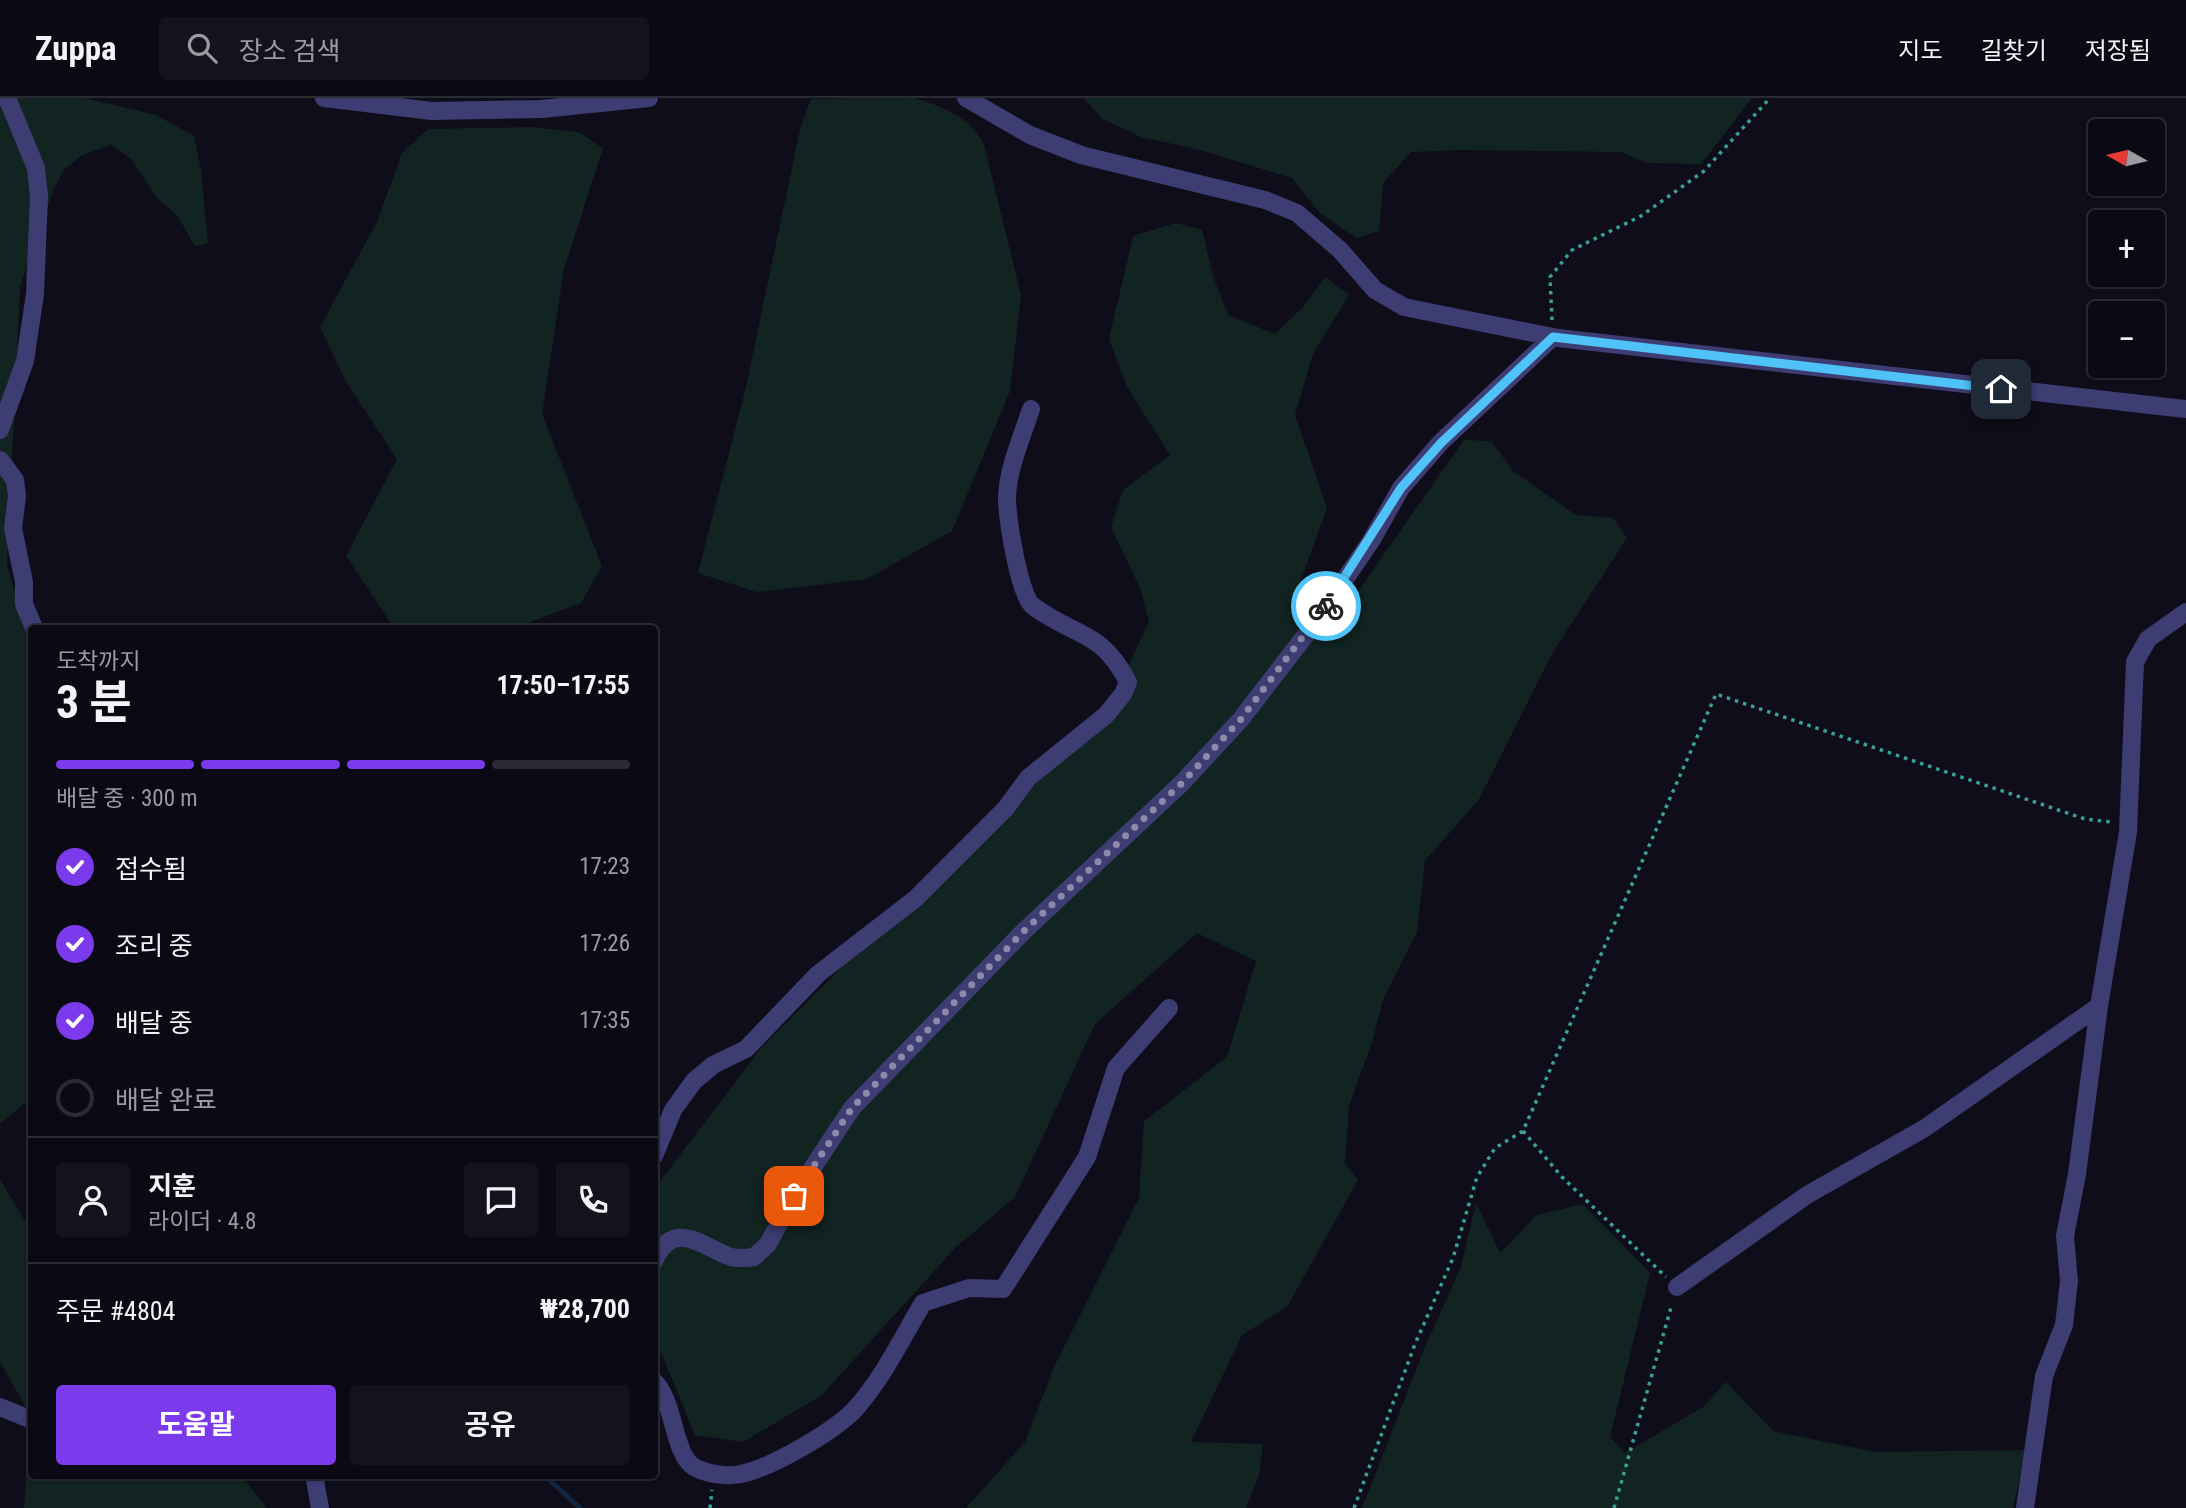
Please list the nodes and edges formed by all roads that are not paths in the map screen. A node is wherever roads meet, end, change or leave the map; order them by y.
1 (7, 98) edge
2 (324, 98) edge
3 (649, 98) edge
4 (966, 98) edge
5 (1555, 338) junction
6 (1031, 409) dead end
7 (2186, 409) edge
8 (0, 430) edge
9 (0, 460) edge
10 (2186, 612) edge
11 (33, 625) edge
12 (2099, 1006) junction
13 (1169, 1008) dead end
14 (658, 1146) edge
15 (658, 1254) edge
16 (1677, 1287) road end
17 (658, 1388) edge
18 (0, 1407) edge
19 (28, 1418) edge
20 (315, 1479) edge
21 (320, 1508) edge
22 (2025, 1508) edge

1 - 8 street
2 - 3 street
4 - 5 street
5 - 7 street
5 - 15 street
6 - 14 street
9 - 11 street
10 - 12 street
12 - 16 street
12 - 22 street
13 - 17 street
18 - 19 street
20 - 21 street

